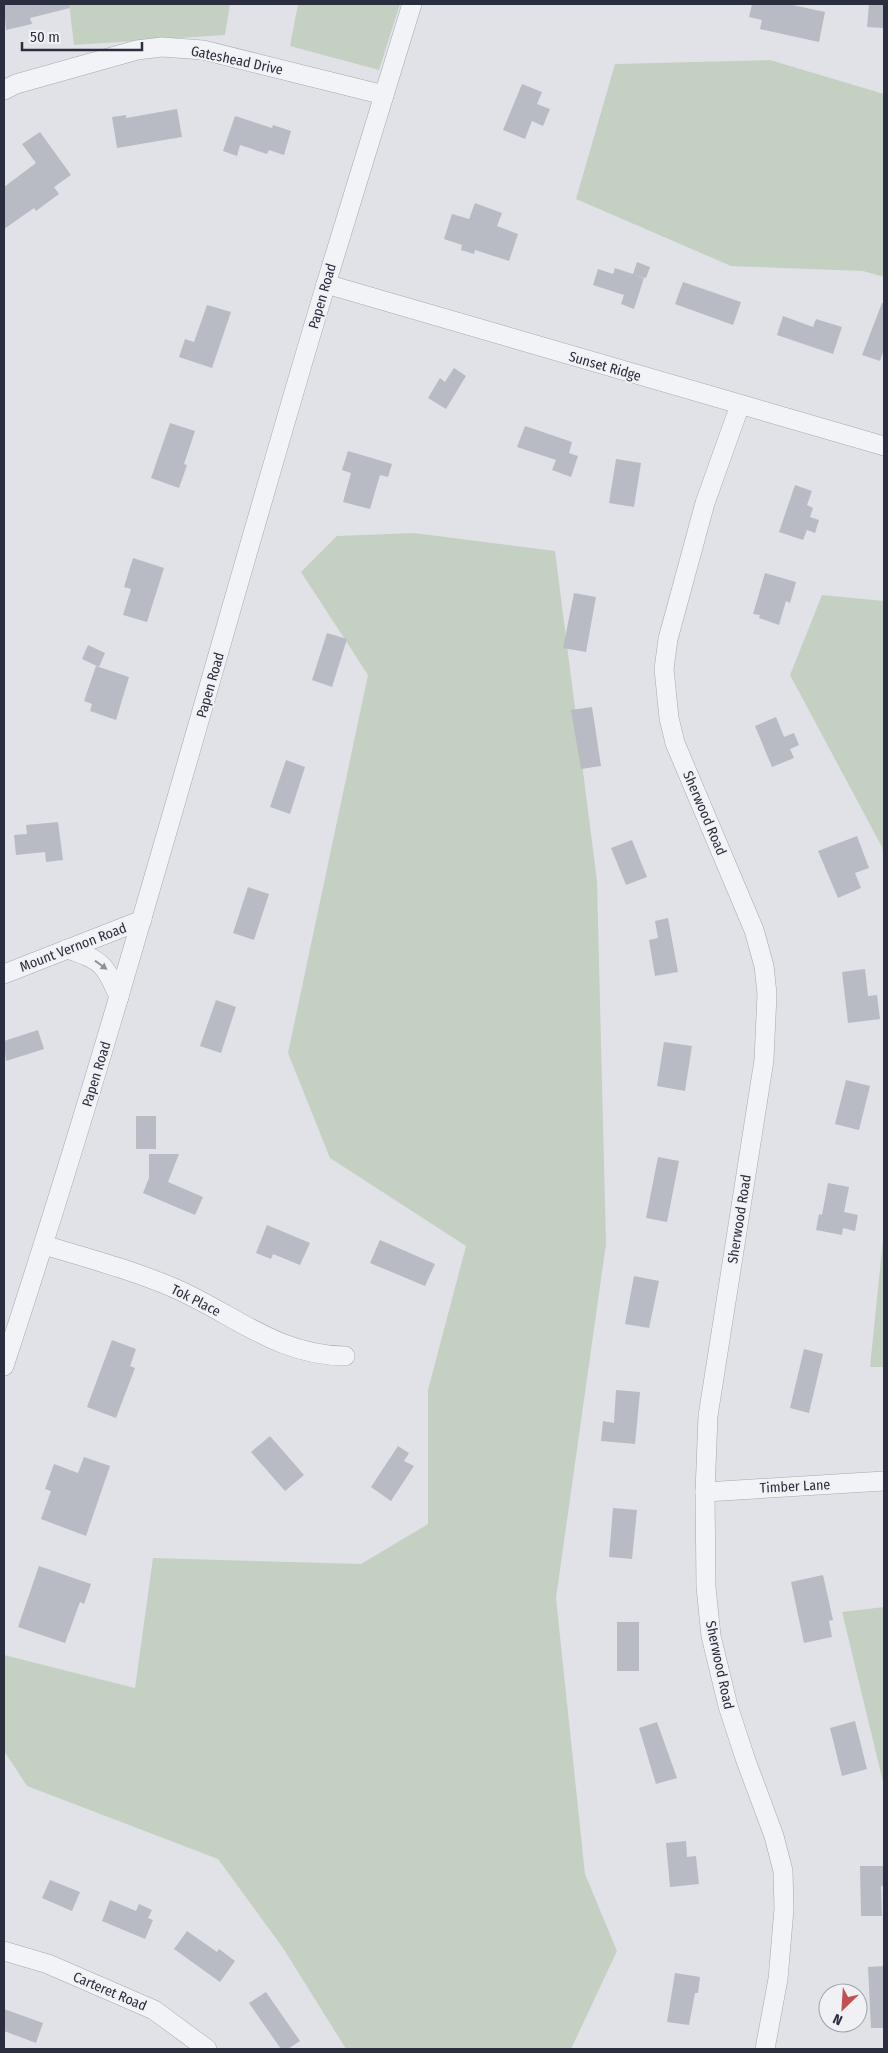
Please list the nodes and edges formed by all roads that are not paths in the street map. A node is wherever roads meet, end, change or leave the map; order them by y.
1 (412, 4) edge
2 (4, 90) edge
3 (384, 95) junction
4 (326, 284) junction
5 (740, 405) junction
6 (884, 446) edge
7 (142, 920) junction
8 (67, 950) junction
9 (4, 974) edge
10 (119, 998) junction
11 (44, 1245) junction
12 (345, 1356) dead end
13 (4, 1366) edge
14 (884, 1481) edge
15 (705, 1492) junction
16 (4, 1951) edge
17 (207, 2049) edge
18 (764, 2049) edge

1 - 3 street, Papen Road
2 - 3 street, Gateshead Drive
3 - 4 street, Papen Road
4 - 5 street, Sunset Ridge
4 - 7 street, Papen Road
5 - 6 street, Sunset Ridge
5 - 15 street, Sherwood Road
7 - 8 street, Mount Vernon Road
7 - 10 street, Papen Road
8 - 9 street, Mount Vernon Road
8 -> 10 street
10 - 11 street, Papen Road
11 - 12 street, Tok Place
11 - 13 street, Papen Road
14 - 15 street, Timber Lane
15 - 18 street, Sherwood Road
16 - 17 street, Carteret Road

